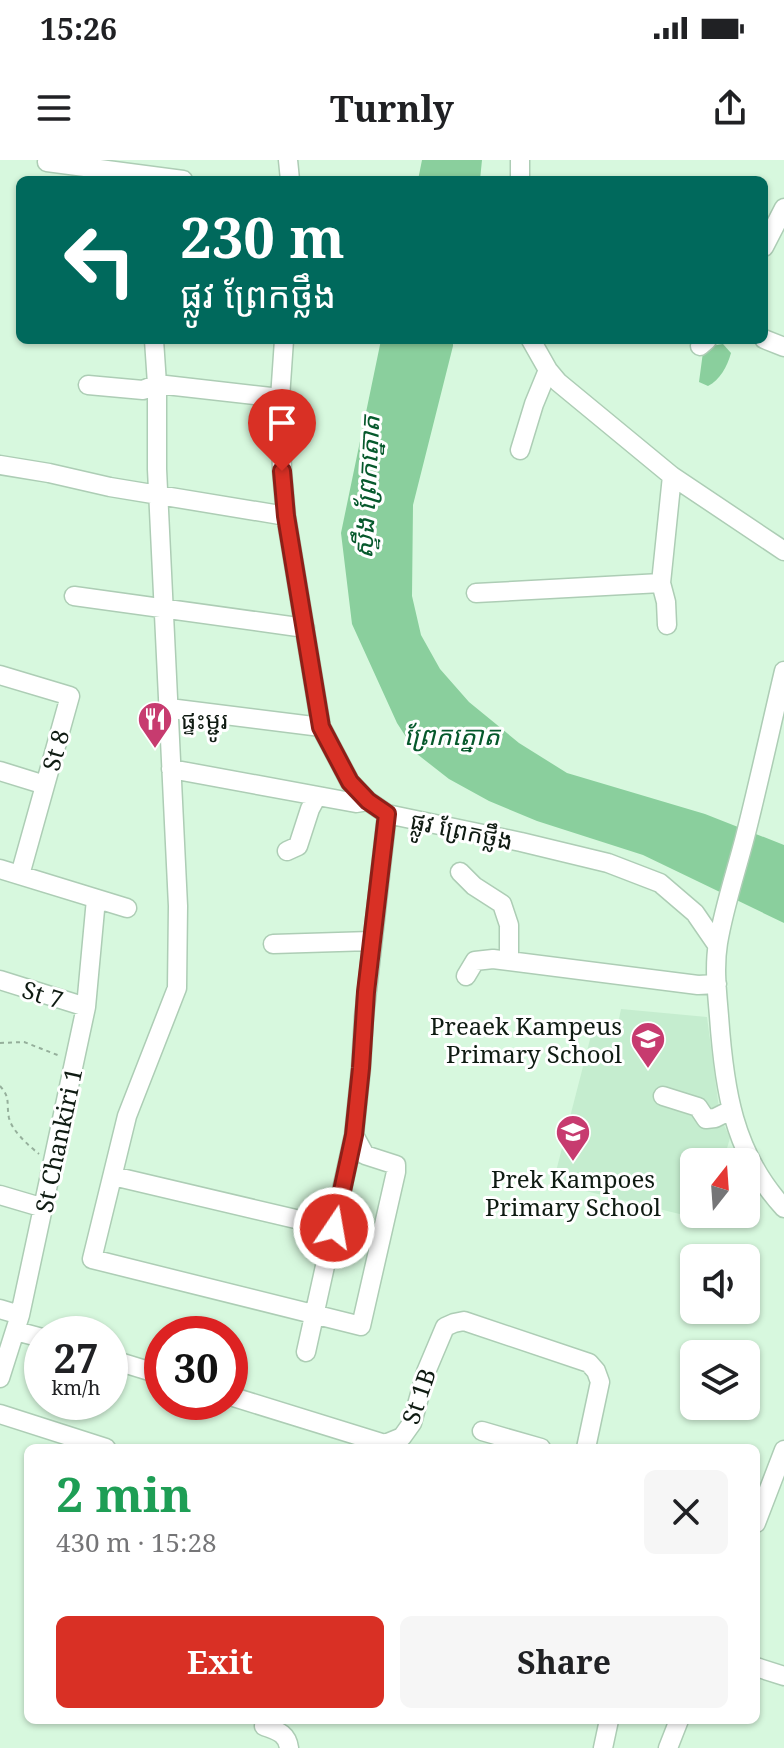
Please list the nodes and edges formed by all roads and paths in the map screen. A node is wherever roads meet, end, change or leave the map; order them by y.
1 (47, 162) edge
2 (146, 171) edge
3 (167, 176) edge
4 (784, 208) edge
5 (768, 239) edge
6 (154, 344) edge
7 (284, 344) edge
8 (533, 344) edge
9 (548, 370) junction
10 (157, 384) junction
11 (88, 385) dead end
12 (280, 398) junction
13 (520, 450) dead end
14 (0, 465) edge
15 (672, 476) junction
16 (159, 494) junction
17 (286, 516) junction
18 (784, 551) edge
19 (661, 583) junction
20 (476, 593) dead end
21 (74, 596) dead end
22 (164, 610) junction
23 (667, 625) dead end
24 (305, 628) junction
25 (784, 671) edge
26 (0, 675) edge
27 (169, 708) junction
28 (321, 727) junction
29 (171, 769) junction
30 (0, 771) edge
31 (45, 785) junction
32 (317, 796) junction
33 (368, 801) junction
34 (387, 814) junction
35 (287, 851) dead end
36 (0, 869) edge
37 (460, 872) dead end
38 (20, 875) junction
39 (96, 899) junction
40 (127, 908) dead end
41 (371, 941) junction
42 (273, 944) dead end
43 (717, 945) junction
44 (509, 961) junction
45 (466, 976) dead end
46 (0, 980) edge
47 (717, 984) junction
48 (86, 1007) junction
49 (0, 1043) edge
50 (76, 1057) junction
51 (0, 1086) edge
52 (663, 1096) dead end
53 (731, 1110) junction
54 (354, 1135) junction
55 (53, 1164) junction
56 (113, 1176) junction
57 (0, 1195) edge
58 (44, 1208) junction
59 (784, 1208) edge
60 (334, 1228) junction
61 (0, 1309) edge
62 (313, 1314) junction
63 (18, 1323) junction
64 (24, 1327) edge
65 (306, 1352) dead end
66 (0, 1378) edge
67 (248, 1402) edge
68 (0, 1414) edge
69 (482, 1431) dead end
70 (93, 1444) edge
71 (385, 1444) edge
72 (385, 1444) edge
73 (527, 1444) edge
74 (587, 1444) edge
75 (784, 1450) edge
76 (765, 1501) junction
77 (784, 1508) edge
78 (760, 1513) edge
79 (760, 1668) edge
80 (784, 1676) edge
81 (608, 1724) edge
82 (677, 1724) edge
83 (264, 1726) dead end
84 (289, 1748) edge
85 (603, 1748) edge
86 (668, 1748) edge

1 - 2 street
2 - 3 street
4 - 5 street
6 - 10 street
7 - 12 street, ផ្លូវ ព្រែកថ្លឹង
8 - 9 street
9 - 13 street
9 - 15 street
10 - 11 street
10 - 12 street
10 - 16 street
12 - 17 street, ផ្លូវ ព្រែកថ្លឹង
14 - 16 street
15 - 18 street
15 - 19 street
16 - 17 street
16 - 22 street
17 - 24 street, ផ្លូវ ព្រែកថ្លឹង
19 - 20 street
19 - 23 street
21 - 22 street
22 - 24 street
22 - 27 street
24 - 28 street, ផ្លូវ ព្រែកថ្លឹង
25 - 43 street
26 - 31 street, St 8
27 - 28 street
27 - 29 street
28 - 33 street, ផ្លូវ ព្រែកថ្លឹង
29 - 32 street
29 - 56 street
30 - 31 street
31 - 38 street, St 8
32 - 33 street
32 - 35 street
33 - 34 street, ផ្លូវ ព្រែកថ្លឹង
34 - 41 street
34 - 43 street, ផ្លូវ ព្រែកថ្លឹង
36 - 38 street
37 - 44 street
38 - 39 street
39 - 40 street
39 - 48 street, St Chankiri 1
41 - 42 street
41 - 54 street
43 - 47 street
44 - 45 street
44 - 47 street
46 - 48 street, St 7
47 - 53 street
48 - 50 street, St Chankiri 1
49 - 50 path
50 - 55 street, St Chankiri 1
51 - 55 path
52 - 53 street
53 - 59 street
54 - 60 street
54 - 62 street
55 - 58 street, St Chankiri 1
56 - 60 street
56 - 62 street
57 - 58 street
58 - 63 street, St Chankiri 1
60 - 62 street
61 - 63 street
62 - 65 street
63 - 64 street
63 - 66 street, St Chankiri 1
67 - 71 street, St 1B
68 - 70 street
69 - 73 street
72 - 74 street, St 1B
75 - 76 street
76 - 77 street
76 - 78 street
79 - 80 street
81 - 85 street
82 - 86 street
83 - 84 street

